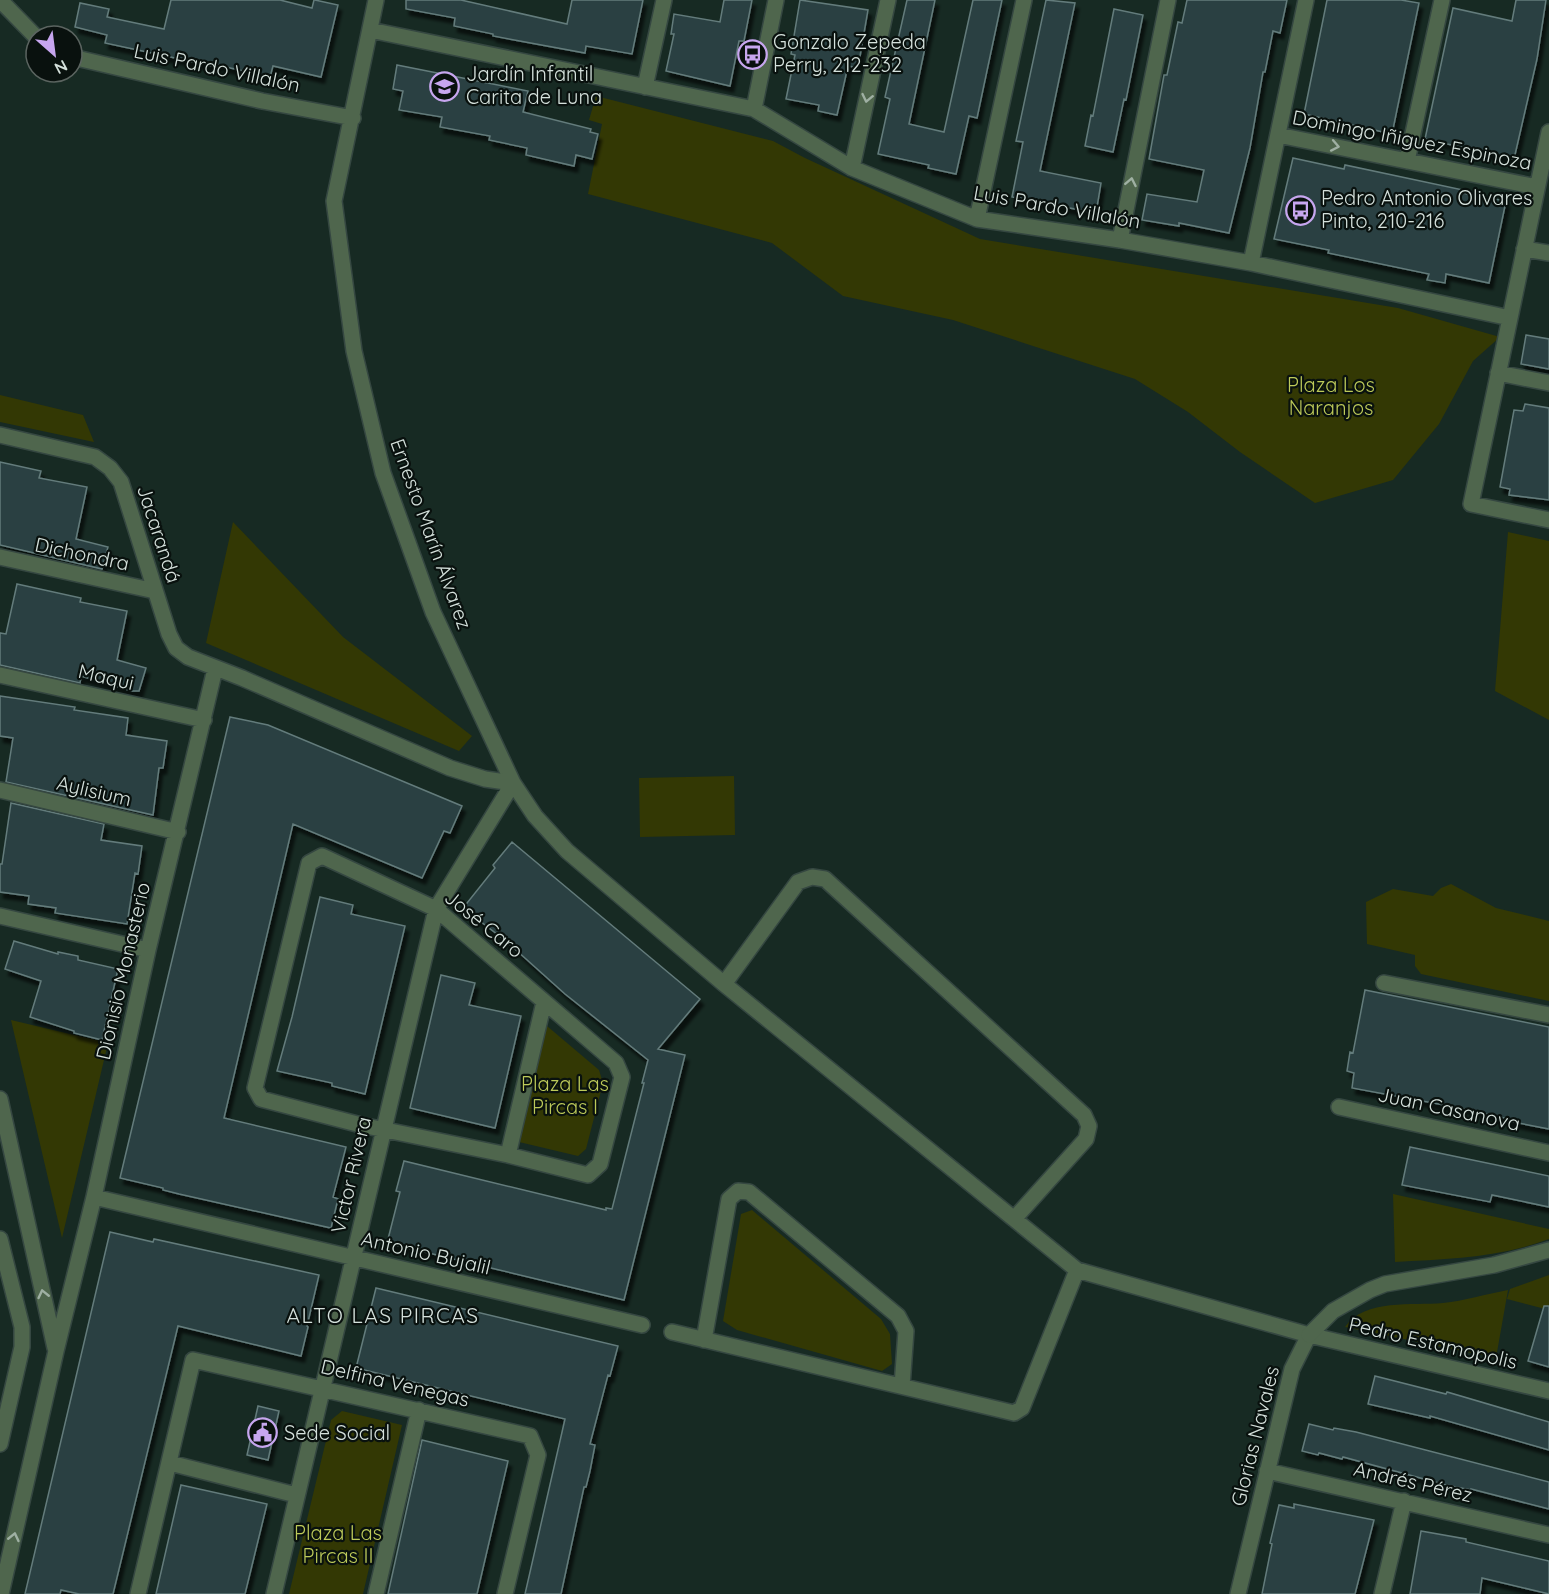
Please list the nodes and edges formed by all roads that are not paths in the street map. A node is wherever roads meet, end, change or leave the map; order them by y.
1 (0, 0) edge
2 (376, 0) edge
3 (664, 0) edge
4 (776, 0) edge
5 (888, 0) edge
6 (1024, 0) edge
7 (1168, 0) edge
8 (1306, 0) edge
9 (1442, 0) edge
10 (24, 25) edge
11 (370, 30) junction
12 (84, 60) edge
13 (645, 87) junction
14 (754, 109) junction
15 (353, 118) junction
16 (1549, 132) edge
17 (1278, 135) junction
18 (1407, 161) junction
19 (852, 168) junction
20 (1538, 187) junction
21 (977, 219) junction
22 (1120, 240) junction
23 (1524, 249) junction
24 (1549, 253) edge
25 (1251, 263) junction
26 (1510, 318) junction
27 (1498, 373) junction
28 (1549, 382) edge
29 (0, 435) edge
30 (1549, 520) edge
31 (0, 557) edge
32 (155, 591) junction
33 (215, 669) junction
34 (0, 675) edge
35 (204, 720) junction
36 (513, 783) junction
37 (0, 790) edge
38 (178, 832) junction
39 (436, 909) junction
40 (0, 916) edge
41 (148, 950) junction
42 (1384, 983) dead end
43 (724, 984) junction
44 (544, 1002) junction
45 (1549, 1015) edge
46 (0, 1099) edge
47 (1339, 1107) dead end
48 (384, 1129) junction
49 (1549, 1153) edge
50 (508, 1155) junction
51 (94, 1197) junction
52 (1014, 1219) junction
53 (0, 1239) edge
54 (1549, 1250) edge
55 (353, 1258) junction
56 (1077, 1270) junction
57 (4, 1277) edge
58 (642, 1325) dead end
59 (672, 1332) dead end
60 (1309, 1335) junction
61 (705, 1340) junction
62 (56, 1351) junction
63 (903, 1386) junction
64 (322, 1388) junction
65 (1549, 1391) edge
66 (419, 1410) junction
67 (0, 1444) edge
68 (170, 1463) junction
69 (1267, 1471) junction
70 (296, 1495) junction
71 (1404, 1501) junction
72 (1549, 1535) edge
73 (1, 1594) edge
74 (138, 1594) edge
75 (274, 1594) edge
76 (376, 1594) edge
77 (505, 1594) edge
78 (1238, 1594) edge
79 (1382, 1594) edge

1 - 10 street
2 - 11 street, Ernesto Marín Álvarez
3 - 13 street
4 - 14 street
5 -> 19 street
6 - 21 street
22 -> 7 street
8 - 17 street
9 - 18 street
11 - 13 street, Luis Pardo Villalón
11 - 15 street, Ernesto Marín Álvarez
12 - 15 street, Luis Pardo Villalón
13 - 14 street, Luis Pardo Villalón
14 - 19 street, Luis Pardo Villalón
15 - 36 street, Ernesto Marín Álvarez
16 - 20 street
17 -> 18 street, Domingo Iñiguez Espinoza
17 - 25 street
18 - 20 street, Domingo Iñiguez Espinoza
19 - 21 street, Luis Pardo Villalón
20 - 23 street
21 - 22 street, Luis Pardo Villalón
22 - 25 street, Luis Pardo Villalón
23 - 24 street
23 - 26 street
25 - 26 street, Luis Pardo Villalón
26 - 27 street
27 - 28 street
27 - 30 street
29 - 32 street, Jacarandá
31 - 32 street, Dichondra
32 - 33 street, Jacarandá
33 - 35 street, Dionisio Monasterio
33 - 36 street
34 - 35 street, Maqui
35 - 38 street, Dionisio Monasterio
36 - 39 street, Victor Rivera
36 - 43 street, Ernesto Marín Álvarez
37 - 38 street, Aylisium
38 - 41 street, Dionisio Monasterio
39 - 44 street, José Caro
39 - 48 street, Victor Rivera
39 - 48 street, José Caro
40 - 41 street
41 - 51 street, Dionisio Monasterio
42 - 45 street
43 - 52 street, Ernesto Marín Álvarez
43 - 52 street
44 - 50 street
44 - 50 street, José Caro
62 -> 46 street
47 - 49 street, Juan Casanova
48 - 50 street, José Caro
48 - 55 street, Victor Rivera
51 - 55 street, Antonio Bujalil
51 - 62 street, Dionisio Monasterio
52 - 56 street, Ernesto Marín Álvarez
53 - 57 street
54 - 60 street, Glorias Navales
55 - 58 street, Antonio Bujalil
55 - 64 street, Victor Rivera
56 - 60 street, Pedro Estamopolis
56 - 63 street
57 - 67 street
59 - 61 street
60 - 65 street, Pedro Estamopolis
60 - 69 street, Glorias Navales
61 - 63 street
61 - 63 street
73 -> 62 street, Dionisio Monasterio
64 - 66 street, Delfina Venegas
64 - 68 street, Delfina Venegas
64 - 70 street, Victor Rivera
66 - 76 street
66 - 77 street, Delfina Venegas
68 - 70 street
68 - 74 street, Delfina Venegas
69 - 71 street, Andrés Pérez
69 - 78 street, Glorias Navales
70 - 75 street, Victor Rivera
71 - 72 street, Andrés Pérez
71 - 79 street

